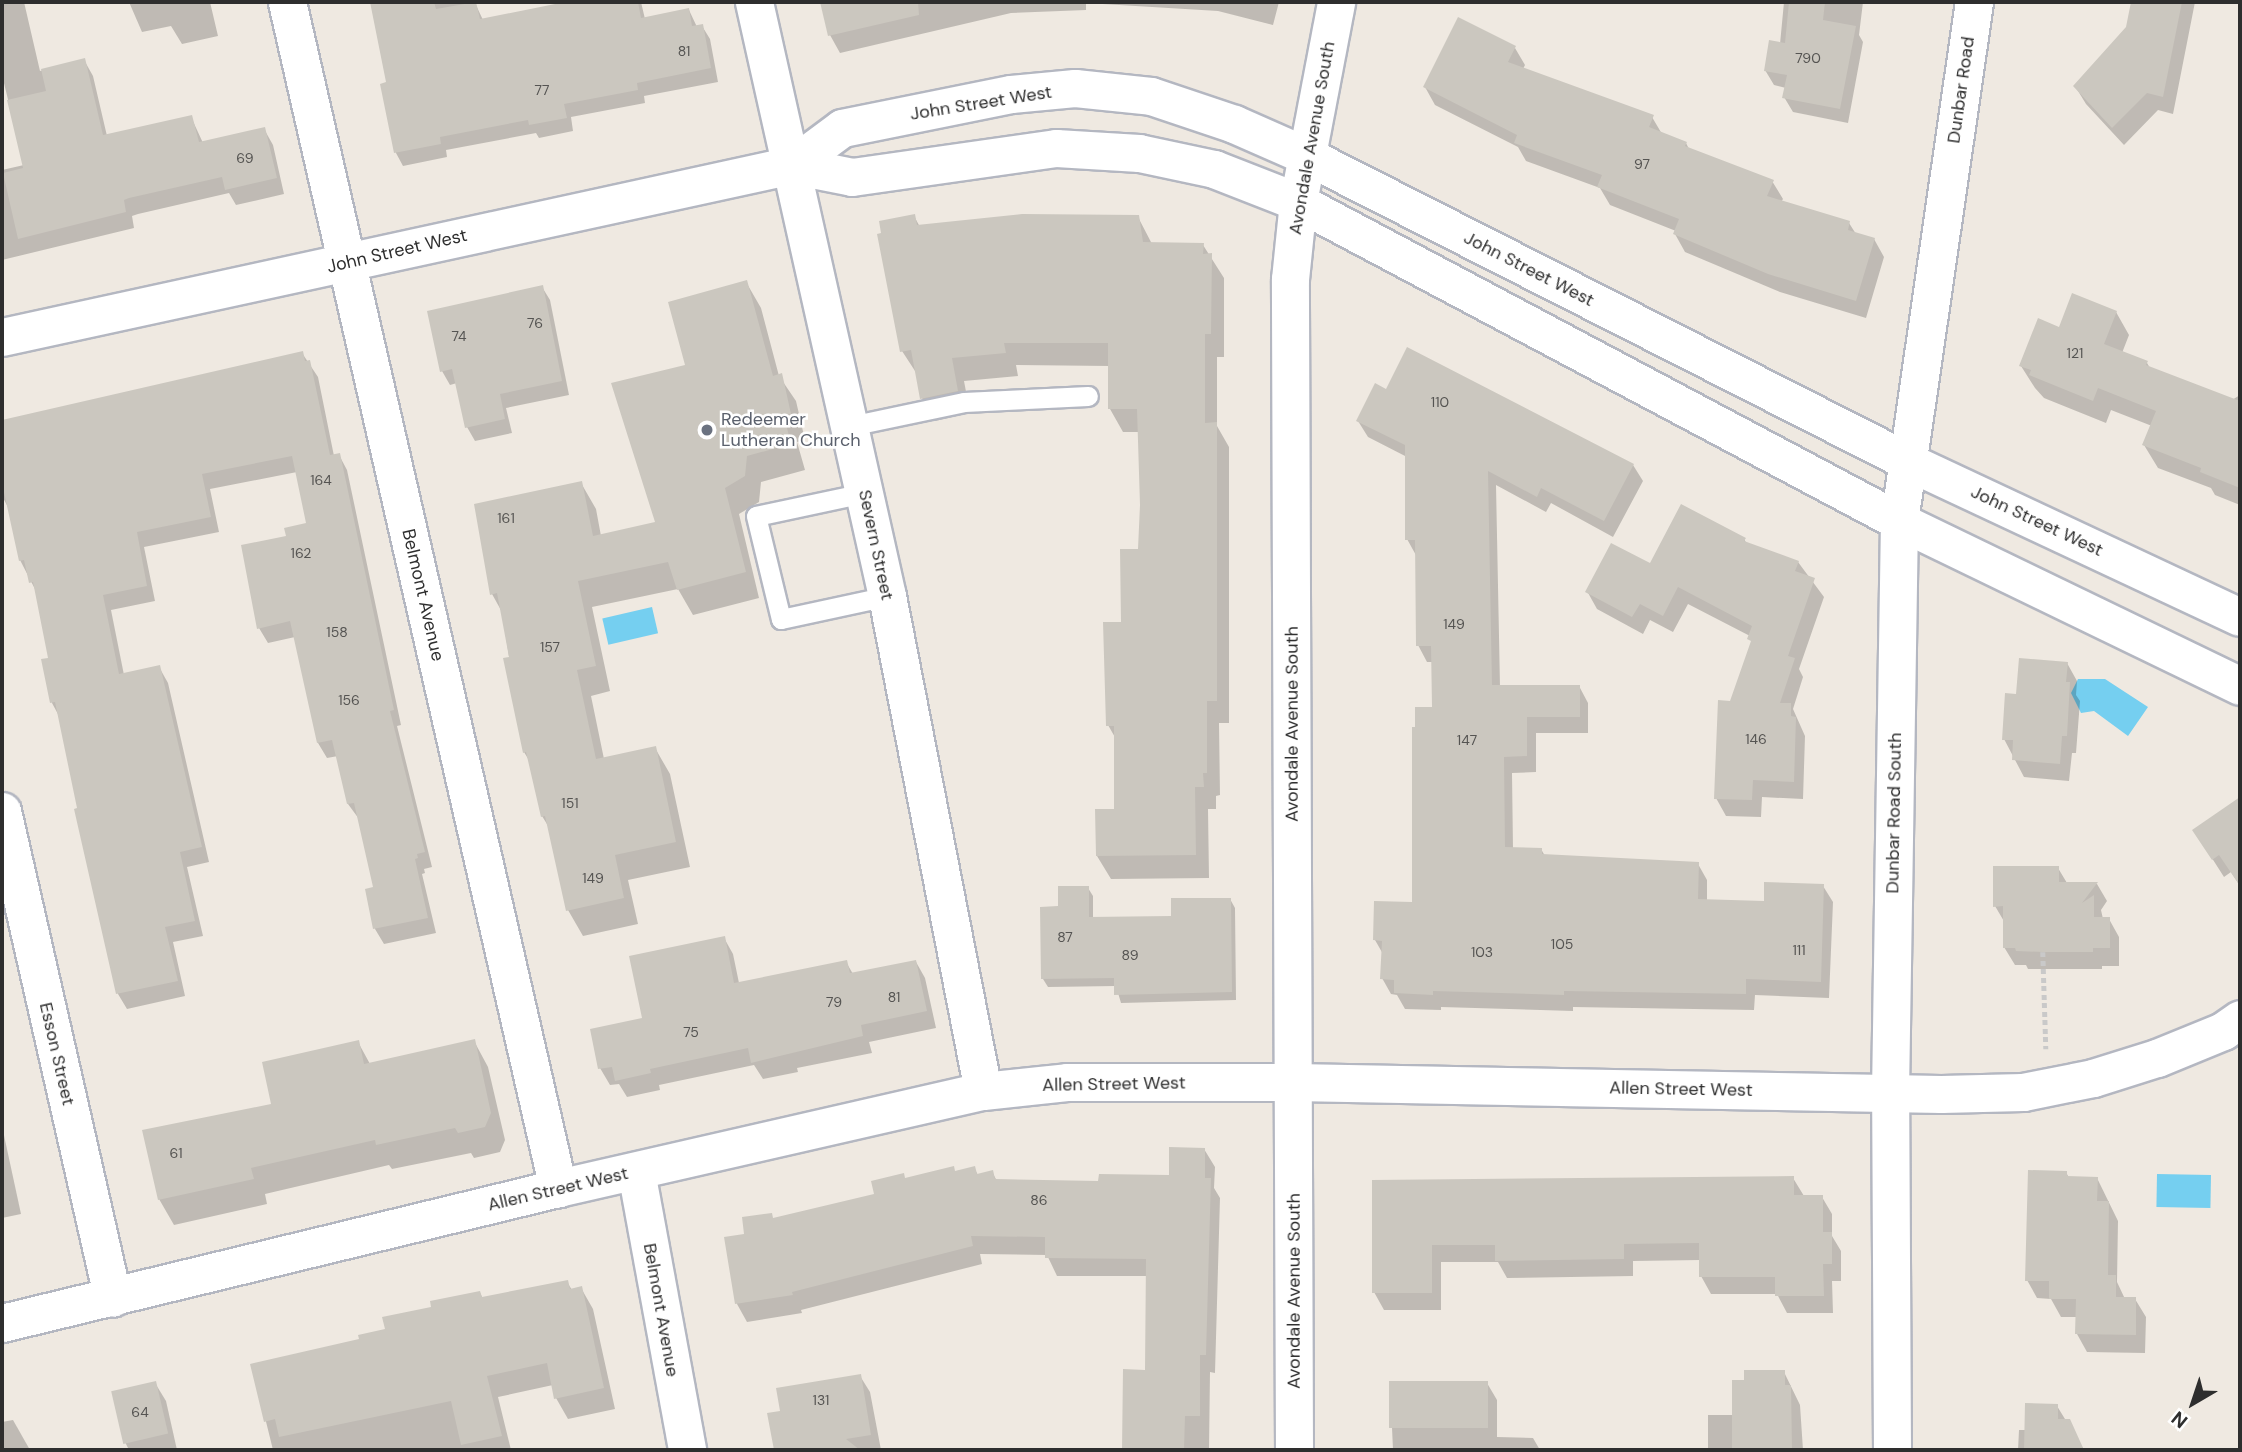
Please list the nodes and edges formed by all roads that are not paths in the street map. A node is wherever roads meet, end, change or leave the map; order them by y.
1 (288, 2) edge
2 (754, 2) edge
3 (1336, 2) edge
4 (1973, 2) edge
5 (1307, 156) junction
6 (792, 165) junction
7 (1949, 178) joint
8 (1298, 202) junction
9 (348, 263) junction
10 (2, 338) edge
11 (1088, 396) dead end
12 (850, 426) junction
13 (1909, 462) junction
14 (864, 493) junction
15 (1899, 521) junction
16 (887, 596) junction
17 (2240, 617) edge
18 (2240, 686) edge
19 (2, 811) edge
20 (2240, 1020) edge
21 (1294, 1082) junction
22 (983, 1091) junction
23 (1889, 1093) junction
24 (635, 1171) junction
25 (558, 1188) junction
26 (113, 1297) junction
27 (2, 1323) edge
28 (687, 1450) edge
29 (1294, 1450) edge
30 (1892, 1450) edge

1 - 9 street, Belmont Avenue
2 - 6 street, Severn Street
3 - 5 street, Avondale Avenue South
4 - 7 street, Dunbar Road
5 - 6 street, John Street West
5 - 8 street, Avondale Avenue South
5 - 13 street, John Street West
6 - 8 street, John Street West
6 - 9 street, John Street West
6 - 12 street, Severn Street
7 - 13 street, Dunbar Road South
8 - 15 street, John Street West
8 - 21 street, Avondale Avenue South
9 - 10 street, John Street West
9 - 25 street, Belmont Avenue
11 - 12 lane
12 - 14 street, Severn Street
13 - 15 street, Dunbar Road South
13 - 17 street, John Street West
14 - 16 street, Severn Street
14 - 16 lane
15 - 18 street, John Street West
15 - 23 street, Dunbar Road South
16 - 22 street, Severn Street
19 - 26 street, Esson Street
20 - 23 street, Allen Street West
21 - 22 street, Allen Street West
21 - 23 street, Allen Street West
21 - 29 street, Avondale Avenue South
22 - 24 street, Allen Street West
23 - 30 street, Dunbar Road South
24 - 25 street, Allen Street West
24 - 28 street, Belmont Avenue
25 - 26 street, Allen Street West
26 - 27 street, Allen Street West

